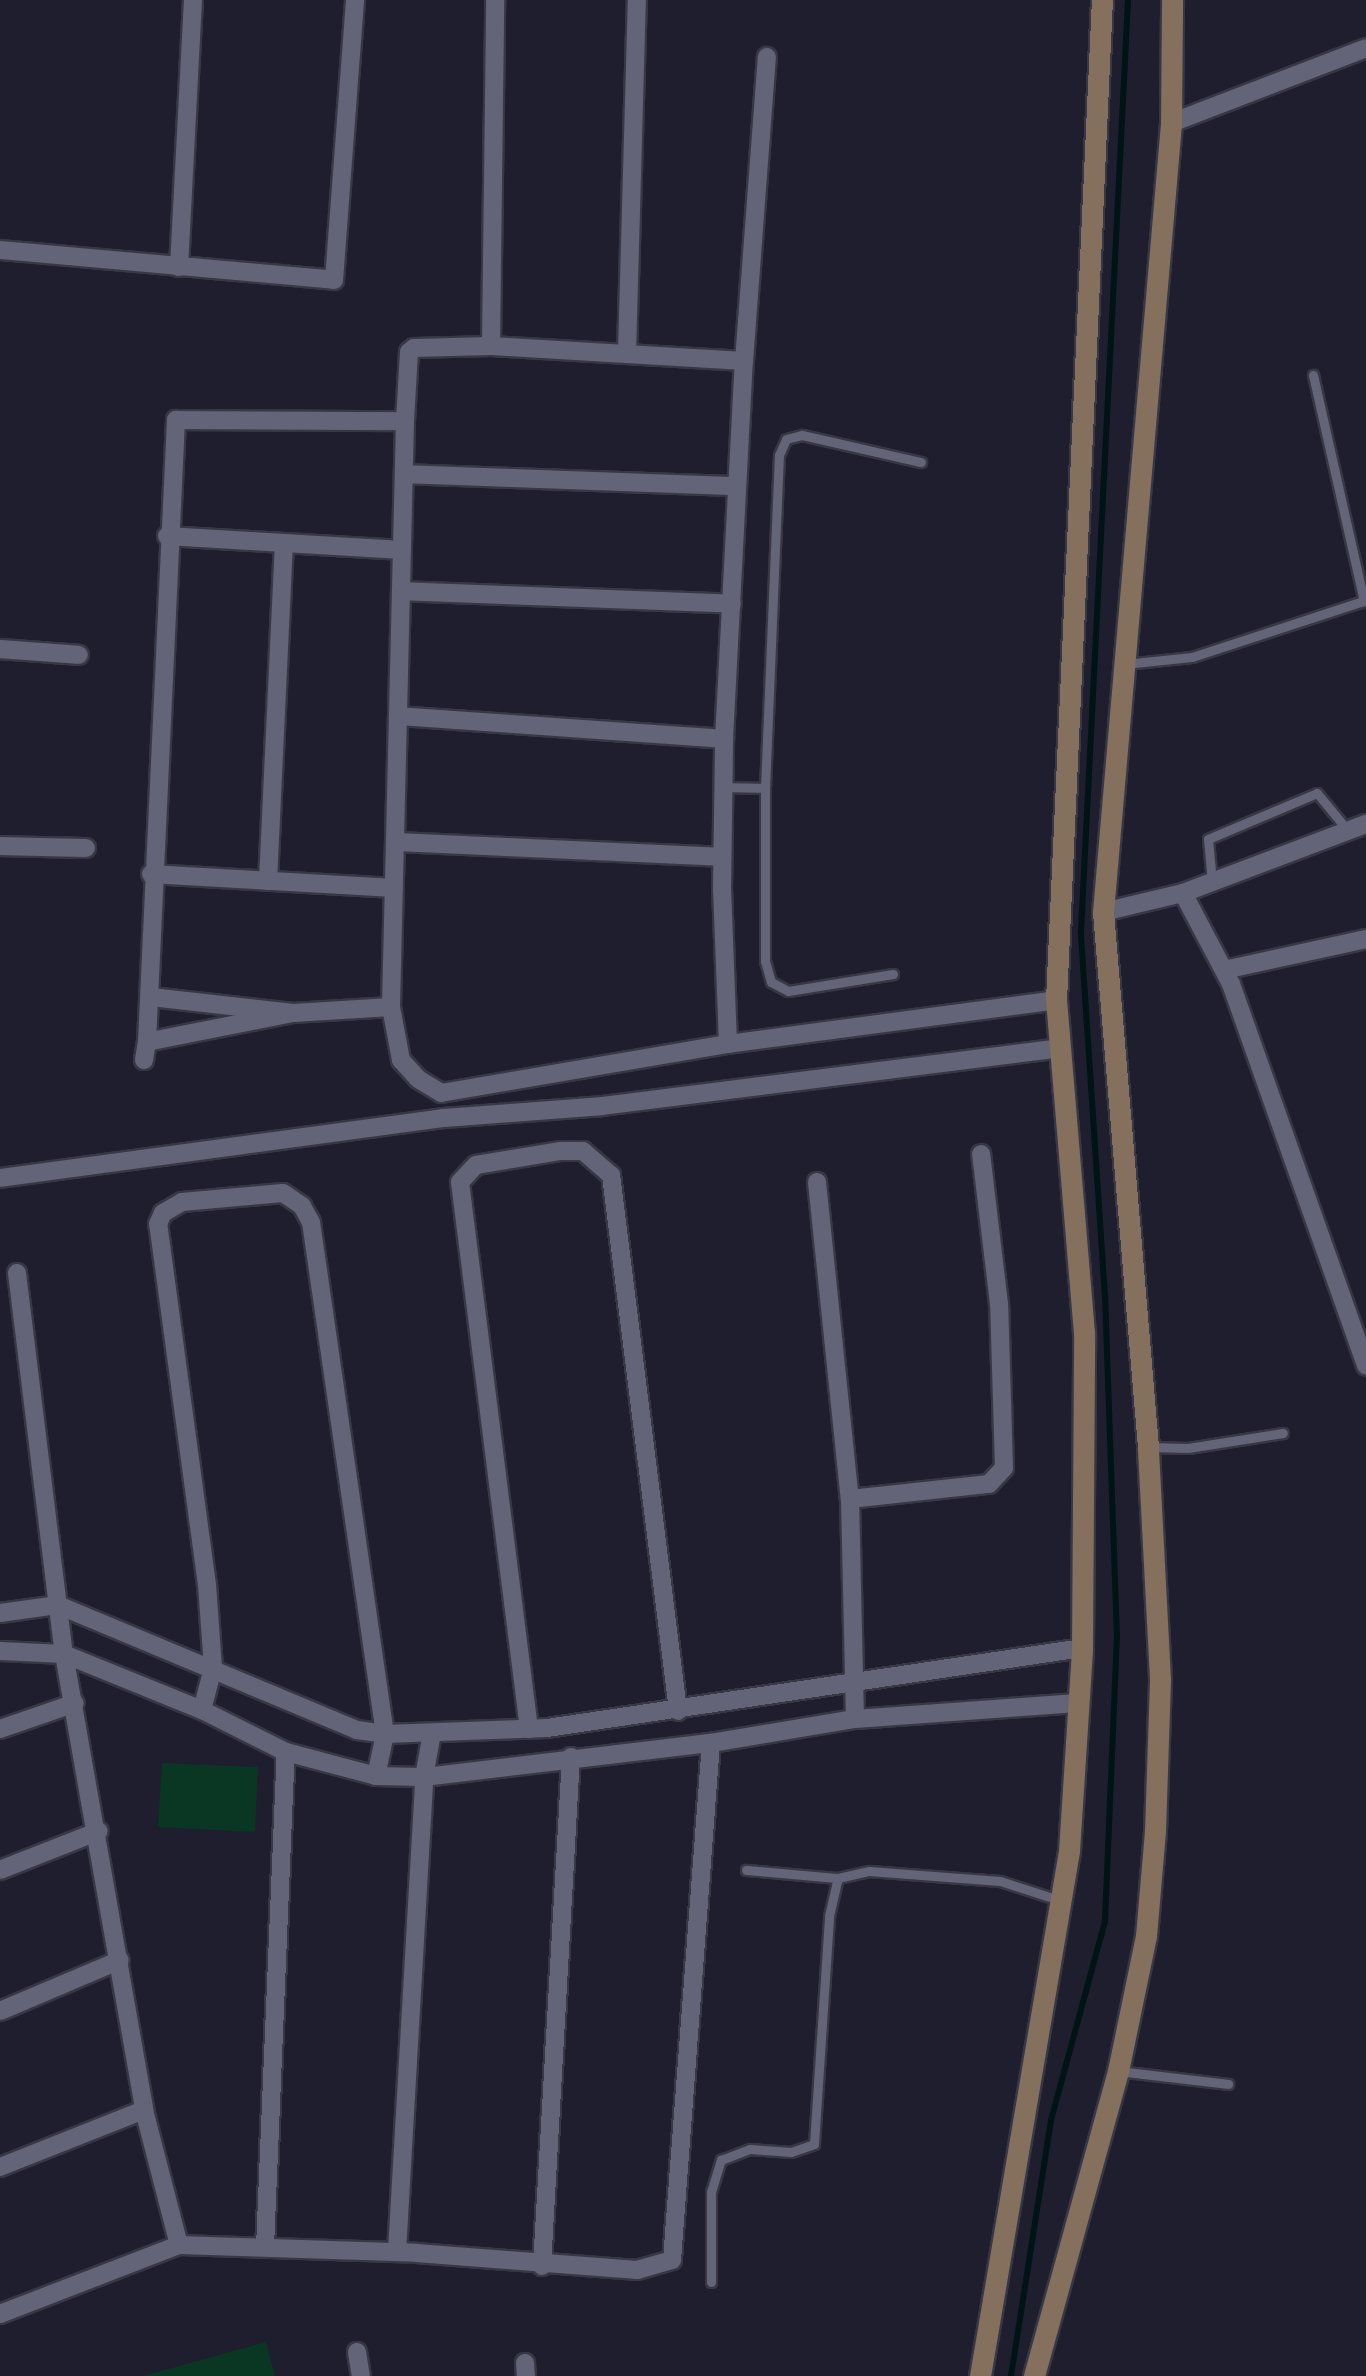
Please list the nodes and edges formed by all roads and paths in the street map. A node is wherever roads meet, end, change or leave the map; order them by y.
1 (193, 0) edge
2 (355, 0) edge
3 (495, 0) edge
4 (637, 0) edge
5 (1102, 0) edge
6 (1172, 0) edge
7 (1366, 48) edge
8 (767, 57) dead end
9 (1171, 123) junction
10 (0, 250) edge
11 (179, 267) junction
12 (491, 346) junction
13 (627, 353) junction
14 (744, 361) junction
15 (1313, 375) dead end
16 (405, 421) junction
17 (921, 462) dead end
18 (404, 474) junction
19 (736, 486) junction
20 (167, 536) junction
21 (284, 544) junction
22 (402, 550) junction
23 (401, 591) junction
24 (1365, 601) edge
25 (732, 604) junction
26 (0, 649) edge
27 (79, 654) dead end
28 (1125, 664) junction
29 (398, 716) junction
30 (724, 739) junction
31 (723, 788) junction
32 (765, 788) junction
33 (1366, 824) edge
34 (1349, 832) junction
35 (395, 842) junction
36 (0, 846) edge
37 (86, 848) dead end
38 (722, 857) junction
39 (151, 874) junction
40 (268, 881) junction
41 (1212, 883) junction
42 (394, 888) junction
43 (1183, 893) junction
44 (1103, 912) junction
45 (1366, 939) edge
46 (1224, 970) junction
47 (893, 974) dead end
48 (151, 997) junction
49 (1056, 1000) junction
50 (391, 1007) junction
51 (293, 1013) junction
52 (147, 1042) junction
53 (728, 1044) junction
54 (1060, 1048) junction
55 (144, 1060) dead end
56 (981, 1154) dead end
57 (0, 1178) edge
58 (817, 1182) dead end
59 (17, 1273) dead end
60 (1366, 1366) edge
61 (1283, 1433) dead end
62 (1148, 1447) junction
63 (850, 1499) junction
64 (58, 1605) junction
65 (0, 1613) edge
66 (1082, 1648) junction
67 (0, 1651) edge
68 (64, 1654) junction
69 (213, 1668) junction
70 (852, 1681) junction
71 (75, 1703) junction
72 (1077, 1703) junction
73 (202, 1710) junction
74 (678, 1710) junction
75 (855, 1719) junction
76 (547, 1728) junction
77 (0, 1729) edge
78 (528, 1729) junction
79 (385, 1734) junction
80 (432, 1734) junction
81 (711, 1743) junction
82 (286, 1752) junction
83 (571, 1757) junction
84 (552, 1759) junction
85 (376, 1776) junction
86 (424, 1777) junction
87 (99, 1832) junction
88 (0, 1870) edge
89 (746, 1870) dead end
90 (838, 1878) junction
91 (1061, 1900) junction
92 (120, 1960) junction
93 (0, 2011) edge
94 (1118, 2071) junction
95 (1228, 2084) dead end
96 (144, 2110) junction
97 (0, 2167) edge
98 (178, 2245) junction
99 (265, 2247) junction
100 (397, 2252) junction
101 (542, 2266) junction
102 (710, 2282) dead end
103 (0, 2314) edge
104 (357, 2352) dead end
105 (361, 2376) edge
106 (980, 2376) edge
107 (1034, 2376) edge

1 - 11 street
2 - 11 street
3 - 12 street
4 - 13 street
5 - 49 street
6 - 9 street
7 - 9 street
8 - 14 street
9 - 28 street
10 - 11 street
12 - 13 street
12 - 16 street
13 - 14 street
14 - 19 street
15 - 24 lane
16 - 18 street
16 - 20 street
17 - 32 lane
18 - 19 street
18 - 22 street
19 - 25 street
20 - 21 street
20 - 39 street
21 - 22 street
21 - 40 street
22 - 23 street
23 - 25 street
23 - 29 street
24 - 28 lane
25 - 30 street
26 - 27 street
28 - 44 street
29 - 30 street
29 - 35 street
30 - 31 street
31 - 32 lane
31 - 38 street
32 - 47 lane
33 - 34 street
34 - 41 street
34 - 41 lane
35 - 38 street
35 - 42 street
36 - 37 street
38 - 53 street
39 - 40 street
39 - 48 street
40 - 42 street
41 - 43 street
42 - 50 street
43 - 44 street
43 - 46 street
44 - 62 street
45 - 46 street
46 - 60 street
48 - 51 street
48 - 52 street
49 - 53 street
49 - 54 street
50 - 51 street
50 - 53 street
51 - 52 street
52 - 55 street
54 - 57 street
54 - 66 street
56 - 63 street
58 - 63 street
59 - 64 street
61 - 62 lane
62 - 94 street
63 - 70 street
64 - 65 street
64 - 68 street
64 - 69 street
66 - 70 street
66 - 72 street
67 - 68 street
68 - 71 street
68 - 73 street
69 - 73 street
69 - 79 street
69 - 79 street
70 - 74 street
70 - 75 street
71 - 77 street
71 - 87 street
72 - 75 street
72 - 91 street
73 - 82 street
74 - 76 street
74 - 78 street
75 - 81 street
76 - 78 street
76 - 84 street
78 - 80 street
79 - 80 street
79 - 85 street
80 - 86 street
81 - 83 street
81 - 101 street
82 - 85 street
82 - 99 street
83 - 84 street
83 - 101 street
84 - 86 street
85 - 86 street
86 - 100 street
87 - 88 street
87 - 92 street
89 - 90 lane
90 - 91 lane
90 - 102 lane
91 - 106 street
92 - 93 street
92 - 96 street
94 - 95 lane
94 - 107 street
96 - 97 street
96 - 98 street
98 - 99 street
98 - 103 street
99 - 100 street
100 - 101 street
104 - 105 street

